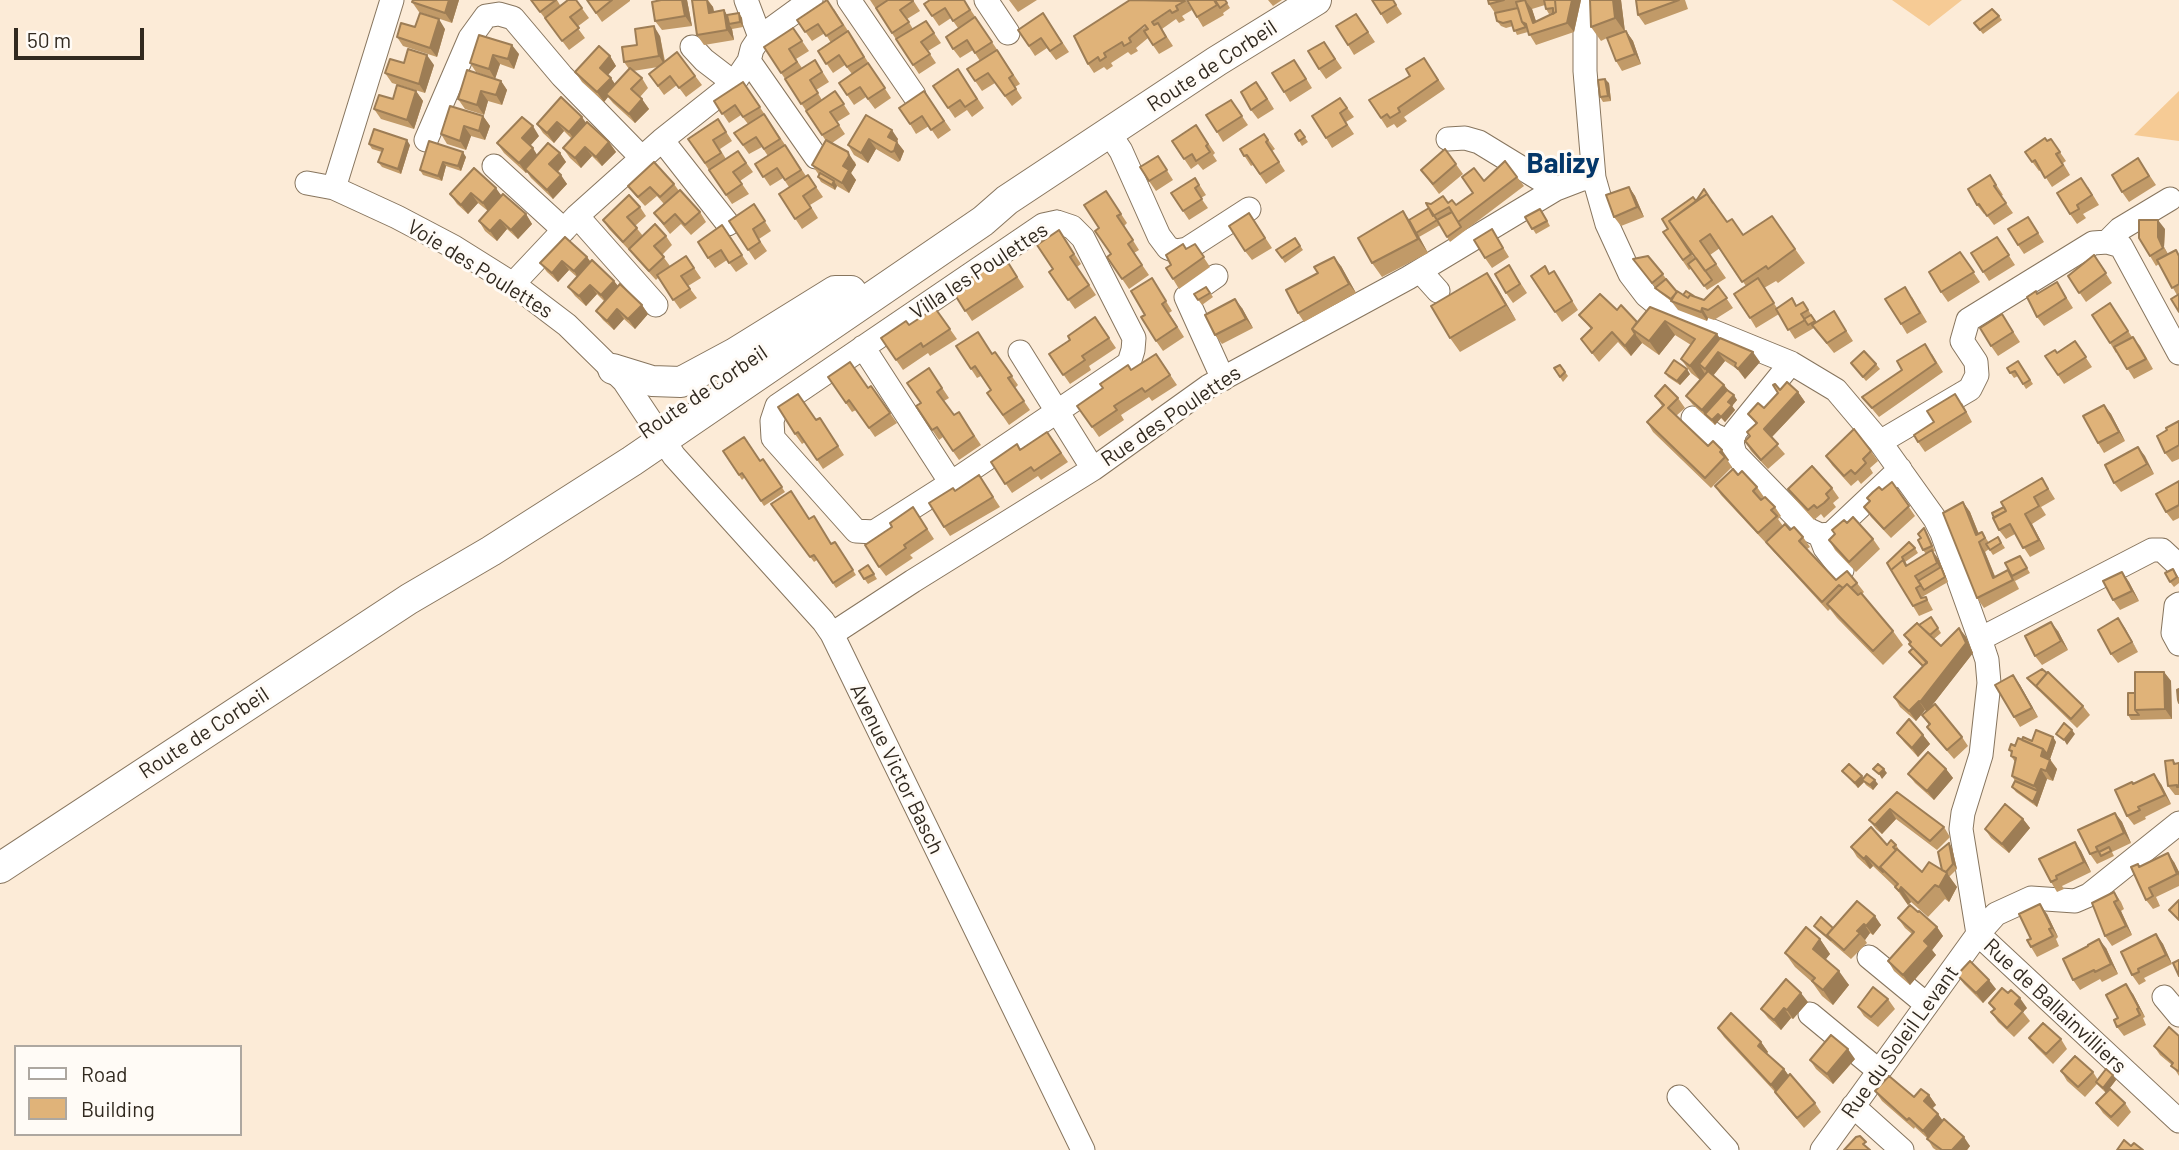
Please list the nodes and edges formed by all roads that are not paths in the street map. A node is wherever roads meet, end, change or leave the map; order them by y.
1 (393, 0) edge
2 (746, 0) edge
3 (811, 0) edge
4 (849, 0) edge
5 (986, 0) edge
6 (1316, 0) edge
7 (1589, 0) edge
8 (1008, 33) dead end
9 (760, 37) junction
10 (692, 47) dead end
11 (749, 61) junction
12 (734, 83) junction
13 (914, 95) edge
14 (1109, 132) junction
15 (1448, 139) dead end
16 (426, 140) edge
17 (662, 140) junction
18 (816, 157) edge
19 (642, 158) junction
20 (494, 166) dead end
21 (1594, 178) junction
22 (307, 183) dead end
23 (334, 188) junction
24 (1556, 189) junction
25 (2170, 199) dead end
26 (1007, 200) junction
27 (1249, 209) dead end
28 (570, 223) junction
29 (727, 224) edge
30 (2107, 242) junction
31 (1420, 271) junction
32 (1216, 276) dead end
33 (513, 284) junction
34 (851, 291) junction
35 (1438, 291) dead end
36 (656, 305) dead end
37 (863, 347) junction
38 (1020, 352) dead end
39 (2179, 353) edge
40 (1791, 363) junction
41 (613, 369) junction
42 (1223, 379) junction
43 (1058, 412) junction
44 (1693, 418) dead end
45 (658, 432) junction
46 (1880, 442) junction
47 (1731, 443) junction
48 (1093, 469) junction
49 (1900, 469) junction
50 (951, 483) junction
51 (1820, 535) junction
52 (2179, 566) edge
53 (1842, 570) dead end
54 (2179, 604) edge
55 (832, 634) junction
56 (1980, 639) junction
57 (2179, 644) edge
58 (2178, 826) edge
59 (0, 868) edge
60 (1978, 934) junction
61 (1869, 957) dead end
62 (2164, 997) dead end
63 (1926, 1004) junction
64 (1810, 1014) dead end
65 (2179, 1015) edge
66 (1879, 1071) junction
67 (1679, 1097) dead end
68 (1853, 1106) junction
69 (2179, 1121) edge
70 (1083, 1150) edge
71 (1727, 1150) edge
72 (1822, 1150) edge
73 (1902, 1150) edge

1 - 23 street
2 - 9 street
3 - 9 street
4 - 13 street
5 - 8 street
6 - 14 main road, Route de Corbeil
7 - 21 street, Rue de Ballainvilliers
9 - 11 street
10 - 12 street
11 - 12 street
11 - 18 street
12 - 17 street
14 - 26 main road, Route de Corbeil
14 - 27 street
15 - 24 street
16 - 19 street
17 - 19 street
17 - 29 street
19 - 28 street
20 - 28 street
21 - 24 street, Rue des Poulettes
21 - 40 street, Rue de Ballainvilliers
22 - 23 street, Voie des Poulettes
23 - 33 street, Voie des Poulettes
24 - 31 street, Rue des Poulettes
25 - 30 street
26 - 34 main road, Route de Corbeil
26 - 45 main road, Route de Corbeil
28 - 33 street
28 - 36 street
30 - 39 street
30 - 46 street
31 - 35 street
31 - 42 street, Rue des Poulettes
32 - 42 street
33 - 41 street, Voie des Poulettes
34 - 41 main road
34 - 45 main road, Route de Corbeil
37 - 43 street, Villa les Poulettes
37 - 50 street
37 - 50 street, Villa les Poulettes
38 - 43 street
40 - 46 street, Rue de Ballainvilliers
40 - 47 street
41 - 45 street, Voie des Poulettes
42 - 48 street, Rue des Poulettes
43 - 48 street
43 - 50 street, Villa les Poulettes
44 - 47 street
45 - 55 street, Avenue Victor Basch
45 - 59 main road, Route de Corbeil
46 - 49 street, Rue de Ballainvilliers
47 - 51 street
48 - 55 street, Rue des Poulettes
49 - 51 street
49 - 56 street, Rue de Ballainvilliers
51 - 53 street
52 - 56 street
54 - 57 street
55 - 70 street, Avenue Victor Basch
56 - 60 street, Rue de Ballainvilliers
58 - 60 street, Rue du Soleil Levant
60 - 63 street, Rue du Soleil Levant
60 - 69 street, Rue de Ballainvilliers
61 - 63 street
62 - 65 street
63 - 66 street, Rue du Soleil Levant
64 - 66 street
66 - 68 street, Rue du Soleil Levant
67 - 71 street
68 - 72 street, Rue du Soleil Levant
68 - 73 street

